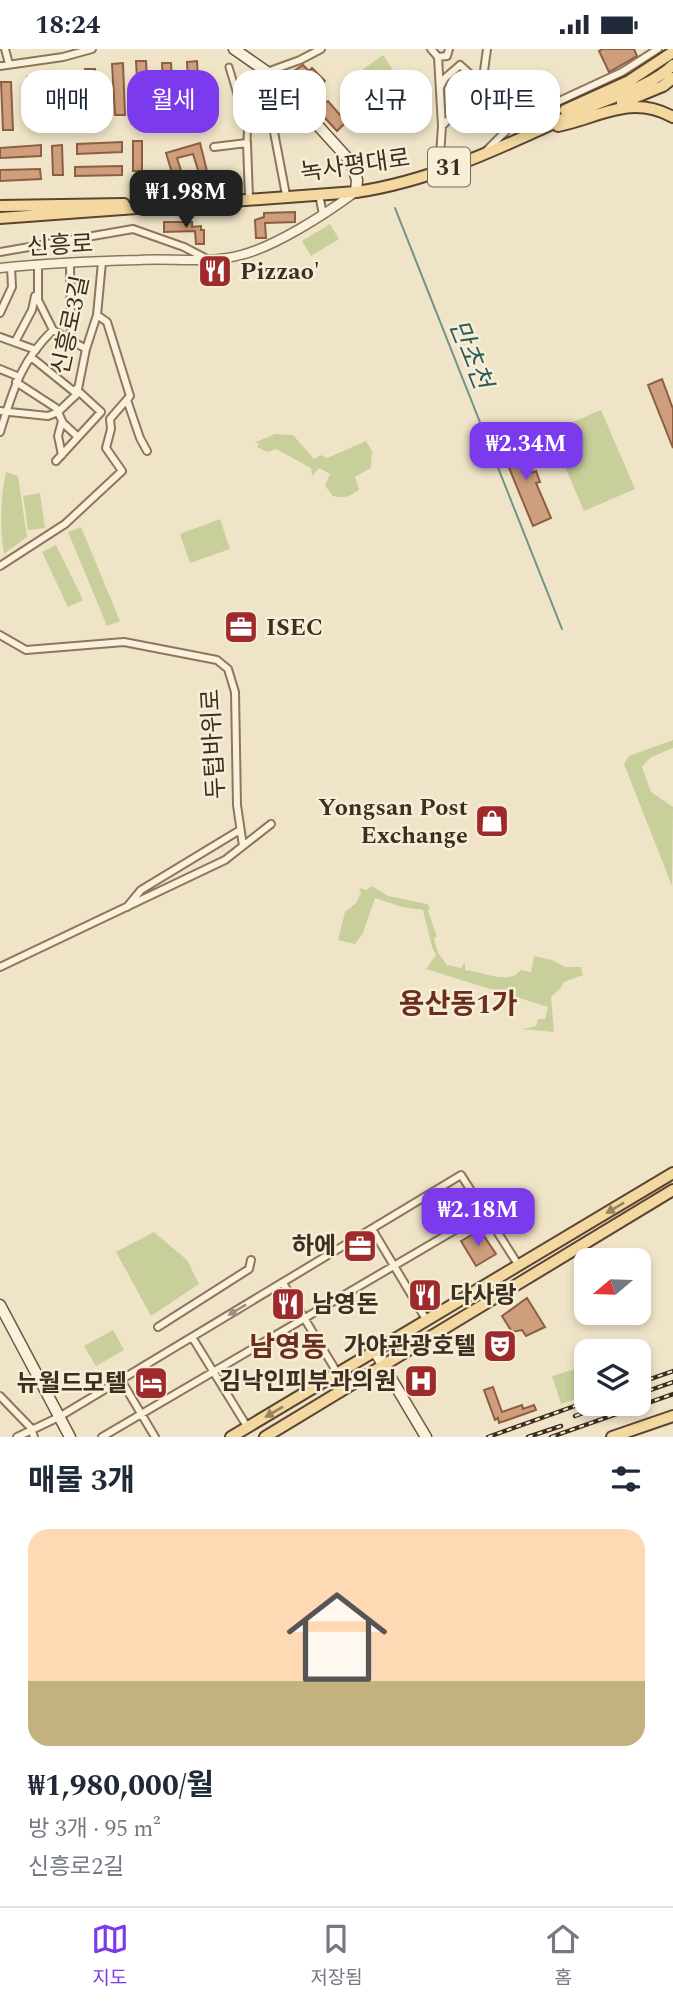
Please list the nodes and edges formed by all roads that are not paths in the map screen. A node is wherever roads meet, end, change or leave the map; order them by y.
1 (5, 49) edge
2 (92, 49) edge
3 (234, 49) edge
4 (321, 49) edge
5 (431, 49) edge
6 (449, 49) edge
7 (487, 49) edge
8 (658, 49) edge
9 (81, 50) edge
10 (673, 52) edge
11 (438, 57) junction
12 (9, 64) junction
13 (673, 65) edge
14 (0, 66) edge
15 (229, 67) dead end
16 (259, 70) edge
17 (274, 70) edge
18 (484, 70) edge
19 (446, 77) edge
20 (673, 78) edge
21 (233, 79) edge
22 (439, 88) junction
23 (560, 101) edge
24 (560, 113) edge
25 (673, 117) edge
26 (560, 120) edge
27 (446, 122) edge
28 (574, 123) junction
29 (442, 126) junction
30 (560, 126) edge
31 (247, 133) edge
32 (274, 133) edge
33 (322, 133) edge
34 (504, 133) edge
35 (531, 133) edge
36 (247, 143) junction
37 (214, 147) dead end
38 (482, 154) junction
39 (439, 171) junction
40 (356, 192) junction
41 (319, 194) junction
42 (286, 195) junction
43 (250, 198) junction
44 (0, 206) edge
45 (145, 206) junction
46 (323, 215) junction
47 (0, 216) edge
48 (0, 252) edge
49 (209, 260) junction
50 (70, 262) junction
51 (102, 262) junction
52 (38, 264) junction
53 (11, 267) junction
54 (0, 268) edge
55 (36, 293) junction
56 (0, 313) edge
57 (97, 315) junction
58 (53, 330) junction
59 (0, 337) edge
60 (71, 338) junction
61 (15, 342) junction
62 (86, 349) junction
63 (36, 350) junction
64 (31, 357) junction
65 (0, 369) edge
66 (16, 379) junction
67 (76, 391) junction
68 (127, 401) junction
69 (3, 412) edge
70 (58, 412) junction
71 (101, 412) junction
72 (110, 419) junction
73 (62, 421) junction
74 (0, 432) edge
75 (78, 437) junction
76 (148, 451) dead end
77 (62, 455) junction
78 (56, 461) dead end
79 (0, 566) edge
80 (0, 635) edge
81 (271, 824) dead end
82 (240, 830) junction
83 (243, 846) junction
84 (126, 908) junction
85 (0, 967) edge
86 (673, 1173) edge
87 (673, 1190) edge
88 (484, 1213) junction
89 (372, 1229) junction
90 (251, 1260) dead end
91 (394, 1266) junction
92 (519, 1266) junction
93 (283, 1283) junction
94 (0, 1305) edge
95 (304, 1318) junction
96 (428, 1322) junction
97 (158, 1327) dead end
98 (192, 1337) junction
99 (376, 1353) junction
100 (383, 1365) junction
101 (212, 1372) junction
102 (338, 1374) junction
103 (121, 1380) junction
104 (2, 1400) edge
105 (142, 1414) junction
106 (673, 1416) edge
107 (59, 1417) junction
108 (31, 1428) junction
109 (248, 1428) junction
110 (17, 1437) edge
111 (34, 1437) edge
112 (70, 1437) edge
113 (102, 1437) edge
114 (155, 1437) edge
115 (231, 1437) edge
116 (265, 1437) edge
117 (426, 1437) edge
118 (612, 1437) edge

1 - 12 street
2 - 9 street
3 - 16 main road
4 - 17 street
5 - 11 street
6 - 11 street
7 - 18 street
8 - 23 street
9 - 12 street
10 - 24 main road
11 - 22 street
12 - 14 street
13 - 26 main road, 녹사평대로 / 31
15 - 21 street
19 - 22 street
20 - 28 main road
22 - 29 street
25 - 28 main road
27 - 29 street
28 - 30 main road
29 - 39 street
31 - 36 street
32 - 42 street
33 - 40 main road
34 - 38 street
35 - 38 main road, 녹사평대로 / 31
36 - 37 street
36 - 43 street
38 - 39 main road, 녹사평대로 / 31
39 - 40 main road, 녹사평대로 / 31
40 - 41 main road, 녹사평대로 / 31
40 - 46 street, 신흥로
41 - 42 main road, 녹사평대로 / 31
41 - 46 street
42 - 43 main road, 녹사평대로 / 31
43 - 45 main road, 녹사평대로 / 31
44 - 45 main road, 녹사평대로 / 31
45 - 47 main road, 녹사평대로 / 31
46 - 49 street, 신흥로
48 - 49 street
49 - 51 street, 신흥로
50 - 51 street, 신흥로
50 - 52 street, 신흥로
50 - 60 street
51 - 57 street, 신흥로3길
52 - 53 street, 신흥로
52 - 55 street
53 - 54 street, 신흥로
53 - 56 street
55 - 58 street
55 - 61 street
57 - 62 street, 신흥로3길
57 - 68 street
58 - 60 street
58 - 63 street
59 - 61 street
60 - 62 street
61 - 63 street
62 - 67 street, 신흥로3길
63 - 64 street
64 - 66 street
64 - 67 street
65 - 66 street
66 - 69 street
66 - 70 street
67 - 70 street, 신흥로3길
67 - 71 street
68 - 72 street
68 - 76 street
69 - 70 street
69 - 74 street
70 - 73 street
71 - 72 street
71 - 75 street
72 - 79 street
73 - 75 street
73 - 77 street
75 - 77 street
77 - 78 street
80 - 82 street, 두텁바위로
81 - 83 street
82 - 83 street, 두텁바위로
82 - 84 street
83 - 84 street
84 - 85 street
86 -> 92 main road
87 - 100 main road
88 - 89 street
88 - 91 street
88 - 92 street
89 - 91 street
89 - 93 street
90 - 97 street
91 - 95 street
91 - 96 street
92 - 96 main road
93 - 95 street
93 -> 98 street
94 - 107 main road
95 - 101 street
95 - 102 street
96 - 99 main road
98 - 101 street
98 - 103 street
99 - 100 main road
99 - 102 main road
100 - 116 main road
100 - 117 main road
101 - 105 street
101 - 109 street
102 -> 109 main road
103 - 105 street
103 - 107 street
104 - 108 street
105 - 113 street
105 - 114 street
106 - 118 main road
107 - 108 street
107 - 112 main road
108 - 110 street
108 - 111 street
109 - 115 main road

